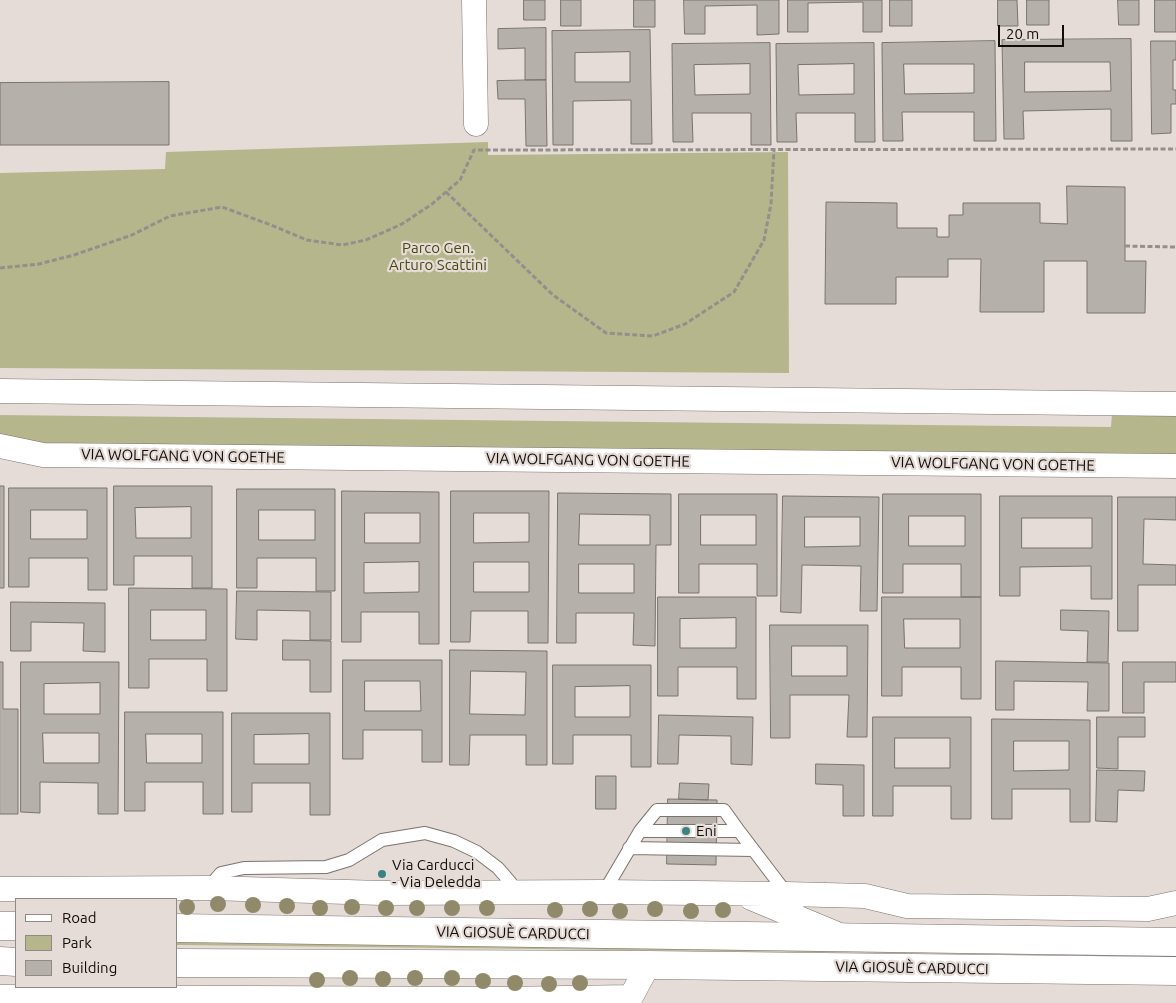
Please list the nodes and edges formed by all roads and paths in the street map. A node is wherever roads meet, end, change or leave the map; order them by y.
1 (474, 0) edge
2 (476, 124) dead end
3 (1176, 149) edge
4 (774, 150) junction
5 (446, 192) junction
6 (1125, 246) dead end
7 (1176, 247) edge
8 (0, 268) edge
9 (0, 391) edge
10 (1176, 404) edge
11 (0, 446) edge
12 (1176, 466) edge
13 (640, 831) junction
14 (739, 831) junction
15 (629, 848) junction
16 (753, 850) junction
17 (511, 882) dead end
18 (208, 888) junction
19 (0, 889) edge
20 (604, 892) junction
21 (737, 893) junction
22 (787, 894) junction
23 (1176, 903) edge
24 (0, 926) edge
25 (15, 926) edge
26 (178, 928) edge
27 (849, 938) junction
28 (1176, 942) edge
29 (0, 962) edge
30 (15, 962) edge
31 (178, 962) edge
32 (648, 965) junction
33 (1176, 971) edge
34 (0, 997) edge
35 (500, 999) junction
36 (629, 1000) edge
37 (558, 1003) edge

1 - 2 street
3 - 4 path
4 - 5 path
4 - 5 path
5 - 8 path
6 - 7 path
9 - 10 street
11 - 12 street, VIA WOLFGANG VON GOETHE
13 - 14 lane
13 - 14 lane
13 - 15 lane
14 - 16 lane
15 - 16 lane
15 - 20 lane
16 - 22 lane
17 - 18 lane
18 - 19 street, VIA GIOSUÈ CARDUCCI
18 - 20 street, VIA GIOSUÈ CARDUCCI
20 - 21 street, VIA GIOSUÈ CARDUCCI
21 - 22 street, VIA GIOSUÈ CARDUCCI
21 - 27 street, VIA GIOSUÈ CARDUCCI
22 - 23 street, VIA GIOSUÈ CARDUCCI
24 - 25 main road
26 - 27 main road, VIA GIOSUÈ CARDUCCI
27 - 28 main road, VIA GIOSUÈ CARDUCCI
29 - 30 main road
31 - 32 main road, VIA GIOSUÈ CARDUCCI
32 - 33 main road, VIA GIOSUÈ CARDUCCI
32 - 36 street
34 - 35 street
35 - 36 street
35 - 37 street

